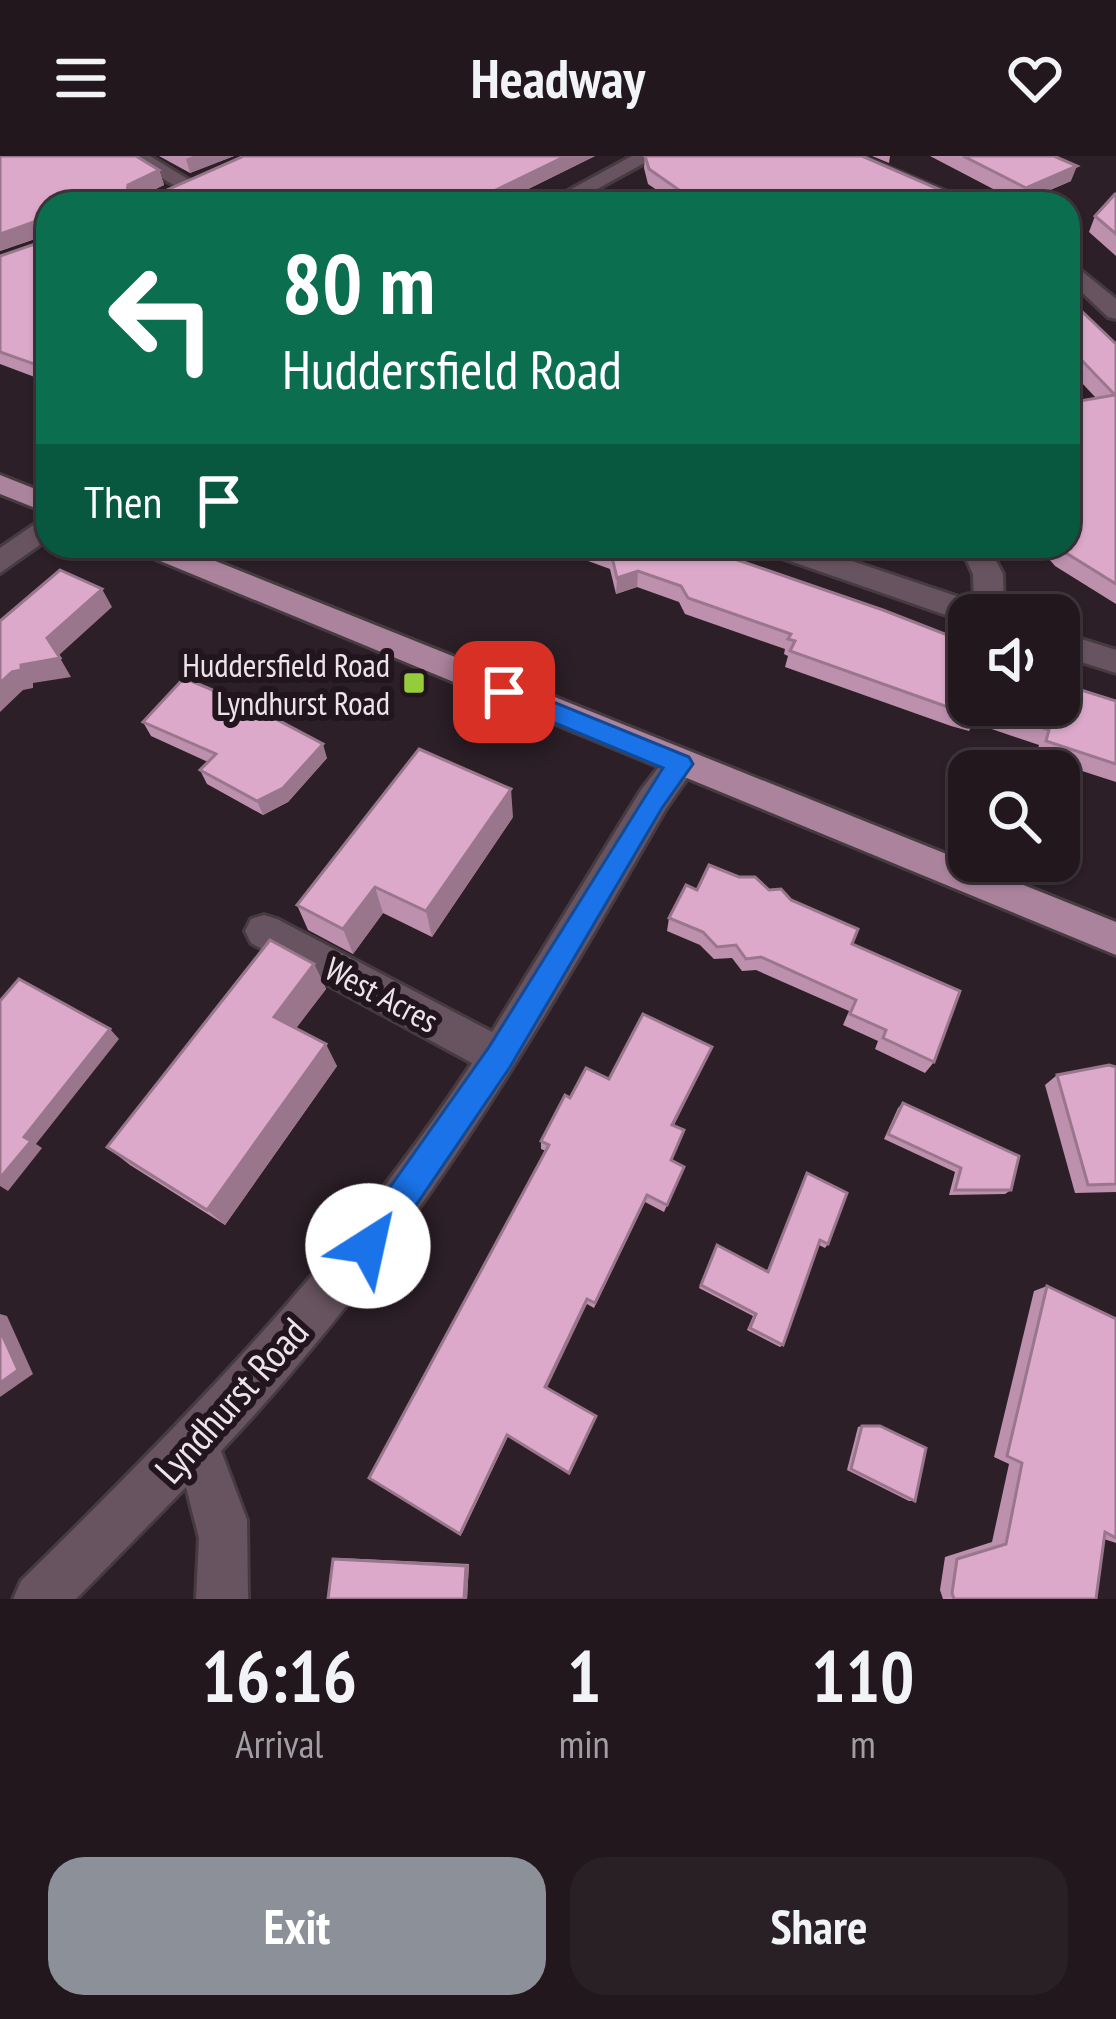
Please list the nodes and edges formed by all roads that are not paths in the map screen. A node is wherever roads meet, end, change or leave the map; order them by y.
1 (135, 156) edge
2 (647, 156) edge
3 (843, 156) edge
4 (174, 192) edge
5 (577, 192) edge
6 (935, 192) edge
7 (1080, 278) edge
8 (1116, 312) edge
9 (0, 484) edge
10 (36, 499) edge
11 (36, 534) edge
12 (180, 558) edge
13 (812, 558) edge
14 (980, 558) edge
15 (0, 563) edge
16 (988, 594) edge
17 (948, 605) edge
18 (1080, 650) edge
19 (1116, 662) edge
20 (680, 764) junction
21 (264, 932) dead end
22 (1116, 939) edge
23 (500, 1057) junction
24 (192, 1448) junction
25 (39, 1599) edge
26 (222, 1599) edge

1 - 4 street
2 - 5 street
3 - 6 street
7 - 8 street
9 - 10 main road
11 - 15 street
12 - 20 main road
13 - 17 street
14 - 16 street
18 - 19 street
20 - 22 main road
20 - 23 street, Lyndhurst Road
21 - 23 street, West Acres
23 - 24 street, Lyndhurst Road
24 - 25 street, Lyndhurst Road
24 - 26 street

